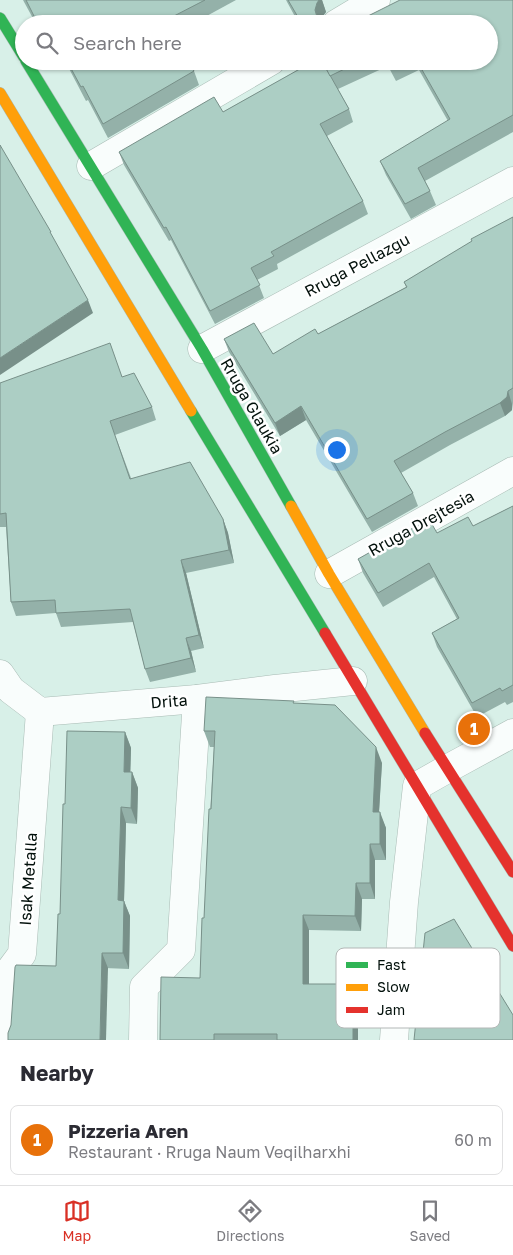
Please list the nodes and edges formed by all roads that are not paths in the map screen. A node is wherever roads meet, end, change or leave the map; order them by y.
1 (376, 0) edge
2 (351, 15) edge
3 (0, 18) edge
4 (15, 42) edge
5 (32, 70) edge
6 (256, 70) edge
7 (0, 93) edge
8 (9, 125) edge
9 (91, 166) junction
10 (513, 182) edge
11 (202, 349) junction
12 (513, 471) edge
13 (329, 574) junction
14 (0, 674) edge
15 (354, 681) junction
16 (197, 699) junction
17 (40, 712) junction
18 (513, 733) edge
19 (447, 768) junction
20 (417, 786) junction
21 (513, 872) edge
22 (513, 946) edge
23 (401, 948) edge
24 (1, 1040) edge
25 (143, 1040) edge

1 - 2 street
3 - 4 main road
5 - 9 main road, Rruga Glaukia
6 - 9 street
7 - 8 main road
8 - 15 main road
9 - 11 main road, Rruga Glaukia
10 - 11 street, Rruga Pellazgu
11 - 13 main road, Rruga Glaukia
12 - 13 street, Rruga Drejtesia
13 - 19 main road, Rruga Glaukia
14 - 17 street
15 - 16 street, Drita
15 - 20 main road
16 - 17 street, Drita
16 - 25 street
17 - 24 street, Isak Metalla
18 - 19 street
19 - 20 street
19 - 21 main road, Rruga Glaukia
20 - 22 main road
20 - 23 street

